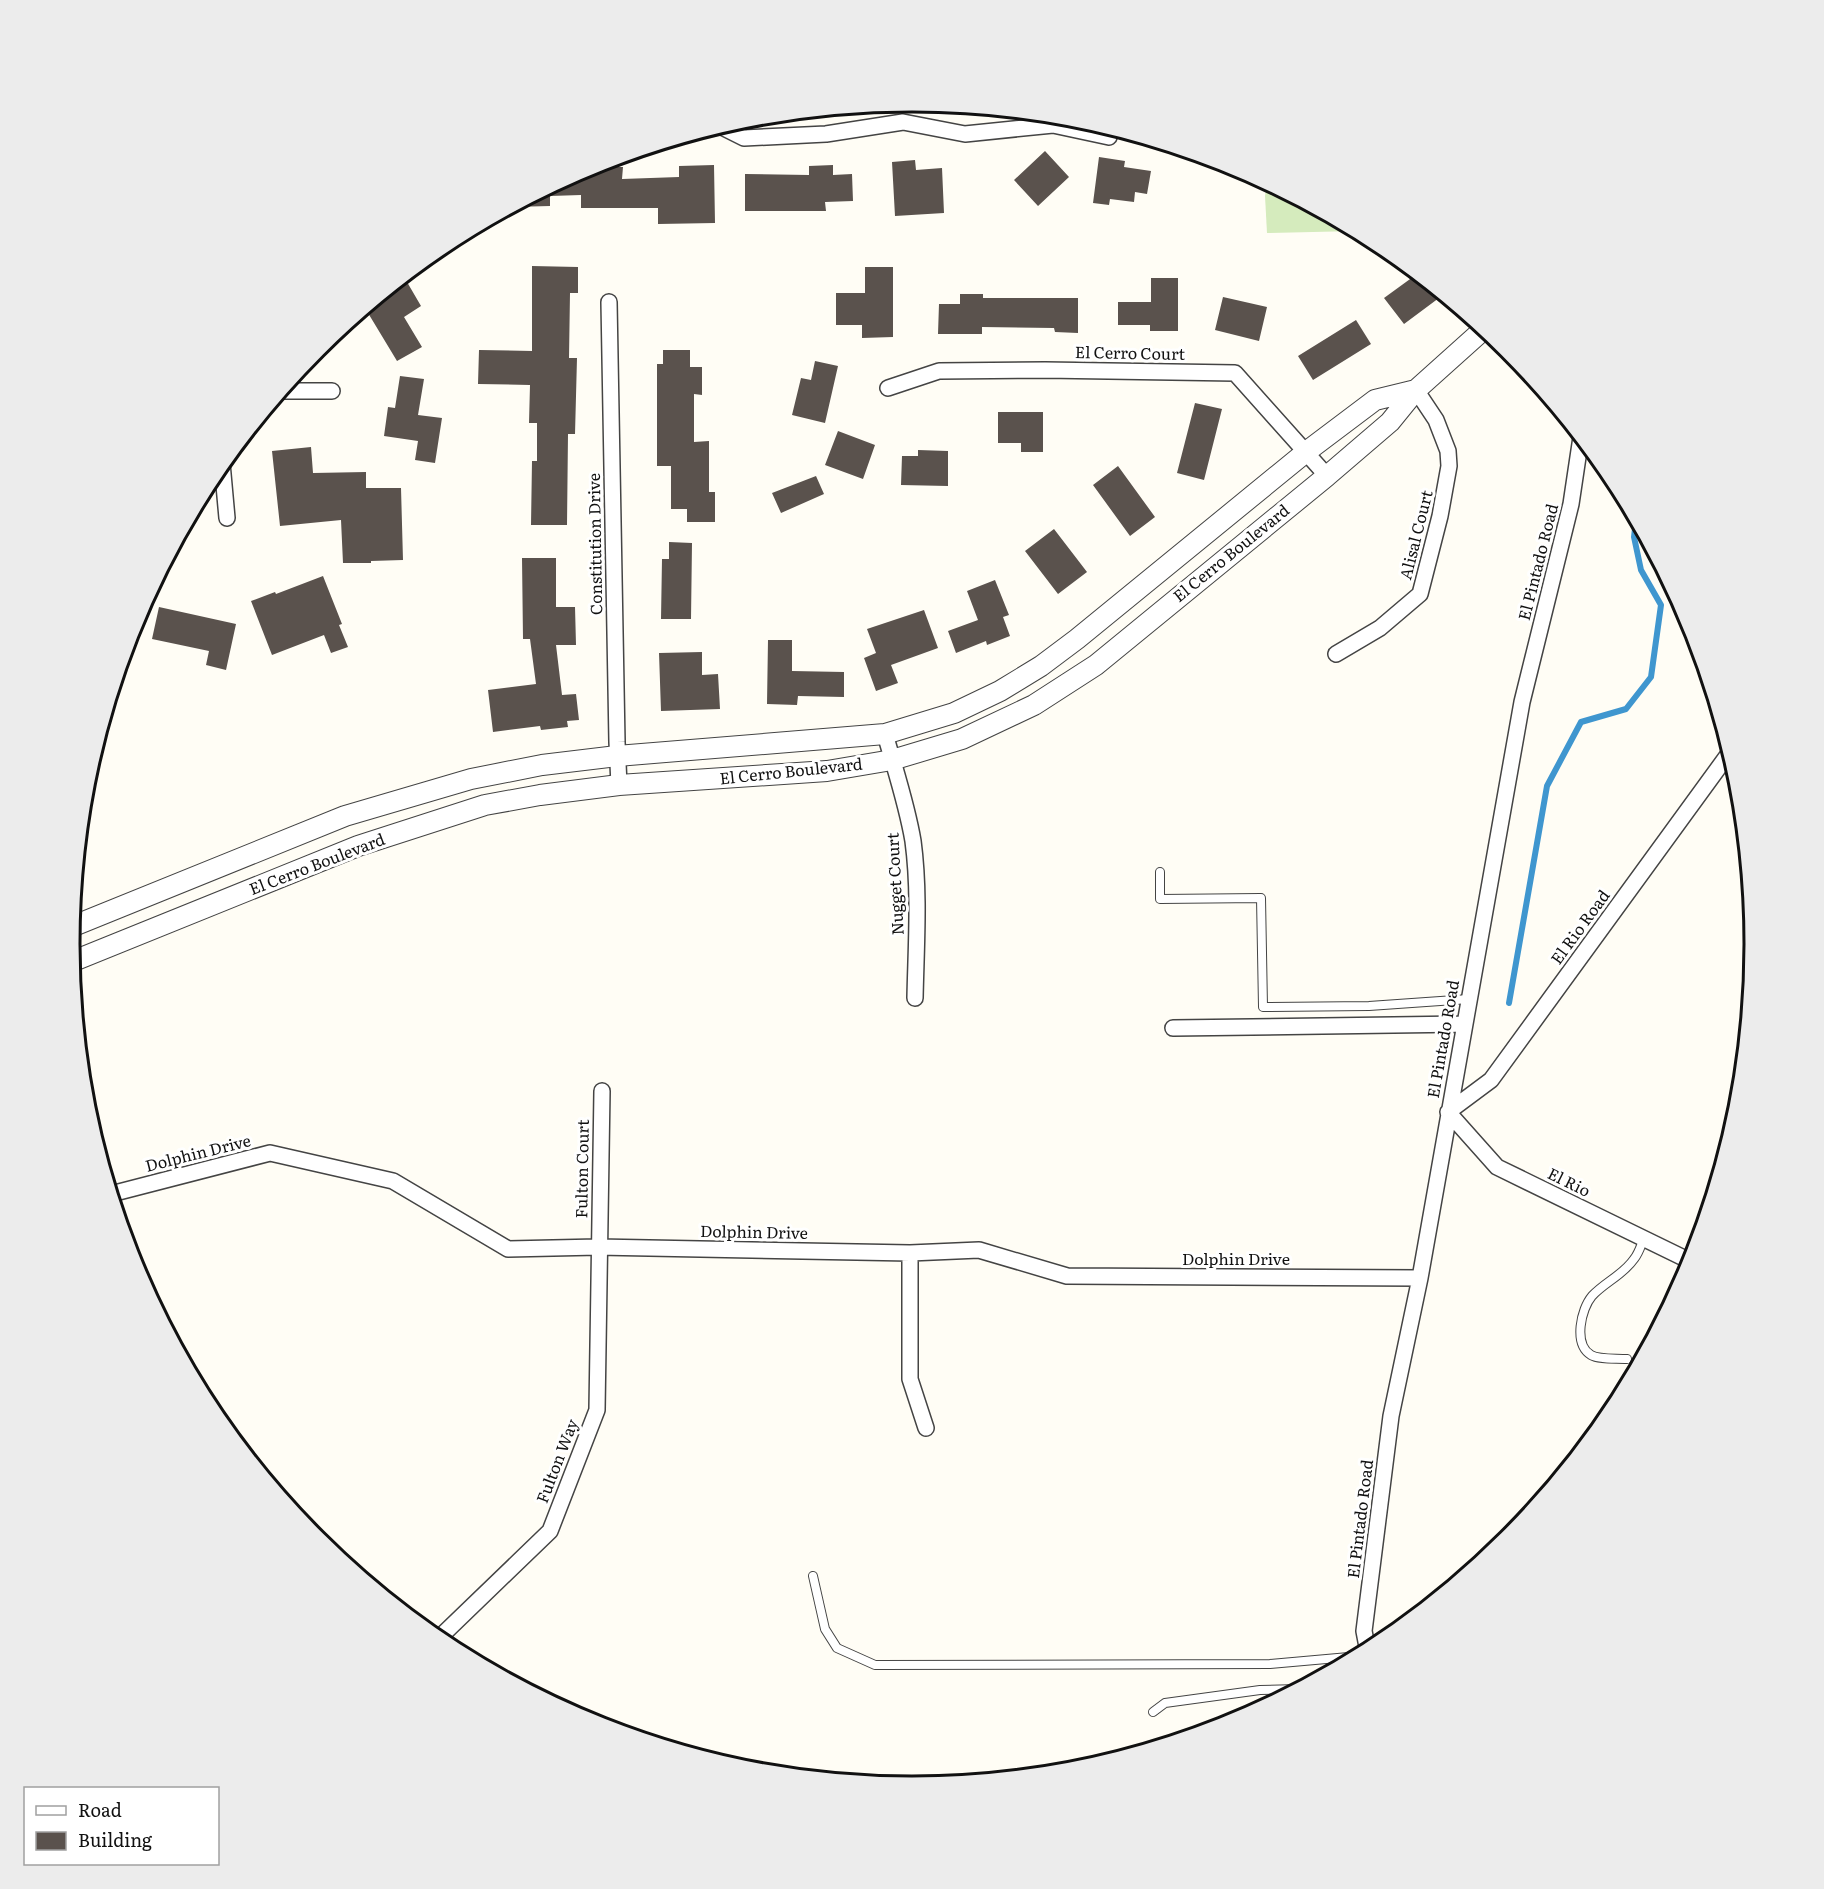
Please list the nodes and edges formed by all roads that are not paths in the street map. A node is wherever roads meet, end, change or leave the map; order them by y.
1 (1051, 124) edge
2 (1060, 126) edge
3 (732, 132) edge
4 (1109, 137) dead end
5 (609, 302) dead end
6 (1478, 335) edge
7 (888, 388) dead end
8 (1416, 390) junction
9 (291, 391) edge
10 (332, 391) dead end
11 (1579, 448) edge
12 (1306, 452) junction
13 (1327, 476) junction
14 (223, 477) edge
15 (227, 518) dead end
16 (1336, 654) dead end
17 (885, 735) junction
18 (617, 756) junction
19 (892, 760) junction
20 (1724, 761) edge
21 (619, 785) junction
22 (1160, 872) dead end
23 (80, 923) edge
24 (80, 958) edge
25 (915, 998) dead end
26 (1469, 999) junction
27 (1464, 1024) junction
28 (1173, 1028) dead end
29 (602, 1091) dead end
30 (1448, 1112) junction
31 (118, 1192) edge
32 (1644, 1238) junction
33 (598, 1248) junction
34 (910, 1253) junction
35 (1683, 1258) edge
36 (1420, 1278) junction
37 (1628, 1359) dead end
38 (926, 1428) dead end
39 (813, 1576) dead end
40 (444, 1633) edge
41 (1366, 1642) edge
42 (1340, 1658) edge
43 (1283, 1689) edge
44 (1153, 1712) dead end

1 - 3 street
2 - 4 street
5 - 18 street, Constitution Drive
6 - 8 street, El Cerro Boulevard
7 - 12 street, El Cerro Court
8 - 12 street, El Cerro Boulevard
8 - 13 street, El Cerro Boulevard
8 - 16 street, Alisal Court
9 - 10 street
11 - 26 street, El Pintado Road
12 - 13 street, El Cerro Court
12 - 17 street, El Cerro Boulevard
13 - 19 street, El Cerro Boulevard
14 - 15 street
17 - 18 street, El Cerro Boulevard
17 - 19 street, Nugget Court
18 - 21 street, Constitution Drive
18 - 23 street, El Cerro Boulevard
19 - 21 street, El Cerro Boulevard
19 - 25 street, Nugget Court
20 - 30 street, El Rio Road
21 - 24 street, El Cerro Boulevard
22 - 26 lane
26 - 27 street, El Pintado Road
27 - 28 street
27 - 30 street, El Pintado Road
29 - 33 street, Fulton Court
30 - 32 street, El Rio
30 - 36 street, El Pintado Road
31 - 33 street, Dolphin Drive
32 - 35 street, El Rio
32 - 37 lane
33 - 34 street, Dolphin Drive
33 - 40 street, Fulton Way
34 - 36 street, Dolphin Drive
34 - 38 street
36 - 41 street, El Pintado Road
39 - 42 lane
43 - 44 lane

